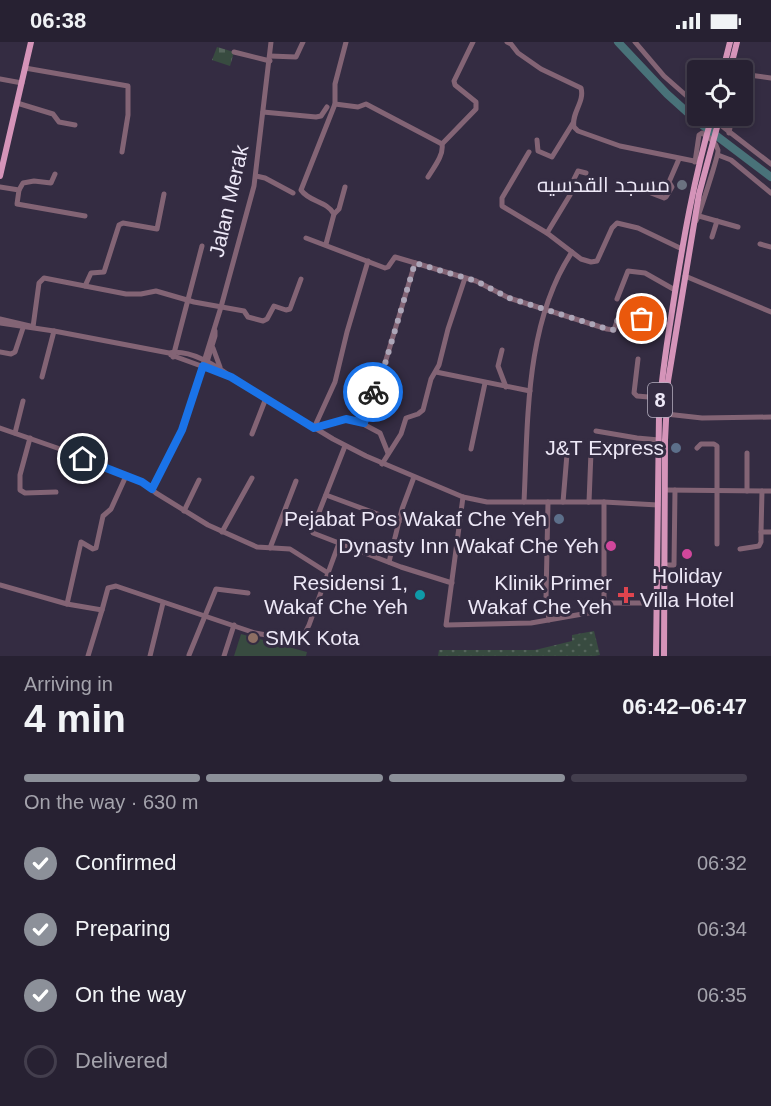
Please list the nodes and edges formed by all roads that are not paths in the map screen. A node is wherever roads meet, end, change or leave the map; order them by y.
1 (31, 42) edge
2 (271, 42) edge
3 (303, 42) edge
4 (346, 42) edge
5 (473, 42) edge
6 (507, 42) edge
7 (635, 42) edge
8 (730, 42) edge
9 (737, 42) edge
10 (234, 52) dead end
11 (270, 59) junction
12 (726, 60) edge
13 (732, 60) edge
14 (25, 68) junction
15 (753, 76) edge
16 (771, 78) edge
17 (0, 79) edge
18 (22, 83) junction
19 (687, 96) edge
20 (17, 103) junction
21 (335, 104) junction
22 (327, 107) dead end
23 (263, 112) junction
24 (573, 123) junction
25 (75, 125) dead end
26 (708, 126) edge
27 (716, 126) edge
28 (721, 126) edge
29 (730, 126) edge
30 (729, 133) junction
31 (537, 140) dead end
32 (4, 142) edge
33 (442, 144) junction
34 (122, 152) dead end
35 (529, 152) dead end
36 (718, 155) junction
37 (679, 159) junction
38 (697, 162) junction
39 (771, 164) edge
40 (586, 173) dead end
41 (55, 174) dead end
42 (0, 176) edge
43 (256, 176) junction
44 (428, 177) dead end
45 (0, 187) edge
46 (345, 187) dead end
47 (19, 190) junction
48 (293, 193) dead end
49 (651, 193) dead end
50 (771, 193) edge
51 (164, 194) dead end
52 (334, 214) junction
53 (85, 216) dead end
54 (699, 216) junction
55 (717, 221) junction
56 (694, 225) junction
57 (738, 227) dead end
58 (547, 233) junction
59 (712, 237) dead end
60 (306, 238) dead end
61 (326, 244) junction
62 (760, 244) dead end
63 (202, 246) dead end
64 (771, 248) edge
65 (682, 249) junction
66 (572, 252) junction
67 (368, 261) junction
68 (415, 263) junction
69 (685, 276) junction
70 (465, 278) junction
71 (301, 279) dead end
72 (85, 286) junction
73 (675, 290) junction
74 (617, 299) dead end
75 (187, 300) junction
76 (221, 307) junction
77 (547, 310) junction
78 (771, 312) edge
79 (0, 321) edge
80 (670, 324) junction
81 (33, 327) junction
82 (23, 328) junction
83 (214, 329) junction
84 (54, 331) junction
85 (212, 346) junction
86 (502, 350) dead end
87 (0, 352) edge
88 (172, 354) junction
89 (638, 359) dead end
90 (205, 362) junction
91 (221, 368) junction
92 (436, 372) junction
93 (42, 377) dead end
94 (231, 377) junction
95 (485, 383) junction
96 (506, 387) junction
97 (530, 391) junction
98 (266, 398) junction
99 (660, 398) junction
100 (23, 401) dead end
101 (666, 414) junction
102 (771, 417) edge
103 (364, 423) junction
104 (0, 428) edge
105 (314, 428) junction
106 (596, 431) dead end
107 (15, 433) junction
108 (252, 434) dead end
109 (30, 438) junction
110 (659, 440) junction
111 (607, 445) dead end
112 (345, 446) junction
113 (697, 447) dead end
114 (471, 449) dead end
115 (388, 453) junction
116 (747, 453) dead end
117 (567, 454) dead end
118 (382, 464) junction
119 (126, 476) junction
120 (414, 477) junction
121 (252, 478) dead end
122 (199, 480) dead end
123 (296, 481) dead end
124 (152, 489) junction
125 (665, 490) junction
126 (675, 490) junction
127 (717, 490) junction
128 (747, 491) junction
129 (762, 491) junction
130 (771, 491) edge
131 (56, 492) dead end
132 (326, 495) junction
133 (463, 497) junction
134 (524, 502) junction
135 (548, 502) junction
136 (562, 502) junction
137 (588, 502) junction
138 (604, 502) junction
139 (658, 505) junction
140 (184, 511) junction
141 (399, 522) junction
142 (222, 532) junction
143 (761, 532) junction
144 (771, 532) edge
145 (664, 542) junction
146 (339, 543) junction
147 (674, 543) junction
148 (717, 543) dead end
149 (270, 548) junction
150 (740, 549) dead end
151 (389, 562) junction
152 (664, 565) junction
153 (328, 573) junction
154 (452, 583) junction
155 (0, 585) edge
156 (248, 593) dead end
157 (163, 603) junction
158 (657, 603) junction
159 (67, 604) junction
160 (604, 604) junction
161 (102, 610) junction
162 (204, 616) junction
163 (549, 620) junction
164 (234, 625) junction
165 (664, 655) edge
166 (88, 656) edge
167 (150, 656) edge
168 (189, 656) edge
169 (224, 656) edge
170 (656, 656) edge

1 - 14 main road
2 - 11 street, Jalan Merak
3 - 11 street
4 - 21 street
5 - 33 street
6 - 24 street
7 - 19 street
8 - 12 main road
9 - 13 main road
10 - 11 street
11 - 23 street, Jalan Merak
14 - 18 main road
14 - 34 street
15 - 16 street
17 - 18 street
18 - 20 main road
20 - 25 street
20 - 32 main road
21 - 33 street
21 - 52 street
22 - 23 street
23 - 43 street, Jalan Merak
24 - 31 street
24 - 37 street
26 - 38 main road, 8
27 - 56 main road, 8
28 - 30 street
29 - 30 street
30 - 39 street
32 - 42 main road
33 - 44 street
35 - 58 street
36 - 38 street
36 - 50 street
36 - 54 street
37 - 38 street
37 - 49 street
38 - 65 main road, 8
40 - 58 street
41 - 47 street
43 - 48 street
43 - 76 street, Jalan Merak
45 - 47 street
46 - 52 street
47 - 53 street
51 - 72 street
52 - 61 street
54 - 55 street
54 - 56 street
55 - 57 street
55 - 59 street
56 - 69 main road, 8
58 - 66 street
60 - 61 street
61 - 67 street
62 - 64 street
63 - 75 street
65 - 66 street
65 - 73 main road, 8
66 - 77 street
67 - 68 street
67 - 105 street
68 - 70 street
68 - 103 street
69 - 78 street
69 - 101 main road, 8
70 - 77 street
70 - 92 street
71 - 76 street
72 - 75 street
72 - 81 street
73 - 74 street
73 - 80 main road, 8
75 - 76 street
75 - 88 street
76 - 83 street, Jalan Merak
77 - 80 street
77 - 97 street
79 - 81 street
79 - 82 street
80 - 99 main road, 8
81 - 82 street
81 - 84 street
82 - 87 street
83 - 85 street, Jalan Merak
83 - 90 street, Jalan Merak
84 - 88 street
84 - 93 street
85 - 90 street, Jalan Merak
85 - 91 street
86 - 96 street
88 - 90 street
89 - 99 street
90 - 91 street
90 - 94 street
90 - 124 street, Jalan Merak
91 - 94 street
92 - 95 street
92 - 115 street
94 - 98 street
95 - 96 street
95 - 114 street
96 - 97 street
97 - 134 street
98 - 105 street
98 - 108 street
99 - 110 main road, 8
100 - 107 street
101 - 102 street
101 - 125 main road, 8
103 - 105 street
103 - 115 street
104 - 107 street
105 - 112 street
106 - 110 street
107 - 109 street
109 - 119 street
109 - 131 street
110 - 139 main road, 8
111 - 137 street
112 - 118 street
112 - 132 street
113 - 127 street
115 - 118 street
116 - 128 street
117 - 136 street
118 - 120 street
119 - 124 street
119 - 159 street
120 - 133 street
120 - 141 street
121 - 142 street
122 - 140 street
123 - 149 street
124 - 140 street
125 - 126 street
125 - 145 main road, 8
126 - 127 street
126 - 147 street
127 - 128 street
127 - 148 street
128 - 129 street
129 - 130 street
129 - 143 street
132 - 141 street
132 - 146 street
133 - 134 street
133 - 154 street
134 - 135 street
135 - 136 street
135 - 163 street
136 - 137 street
137 - 138 street
138 - 139 street
138 - 160 street
139 - 158 main road, 8
140 - 142 street
141 - 151 street
142 - 149 street
143 - 144 street
143 - 150 street
145 - 147 street
145 - 152 main road, 8
146 - 151 street
146 - 153 street
147 - 152 street
149 - 153 street
151 - 154 street
152 - 165 main road, 8
153 - 164 street
154 - 163 street
155 - 159 street
156 - 162 street
157 - 161 street
157 - 162 street
157 - 167 street
158 - 160 street
158 - 170 main road, 8
159 - 161 street
160 - 163 street
161 - 166 street
162 - 164 street
162 - 168 street
164 - 169 street

